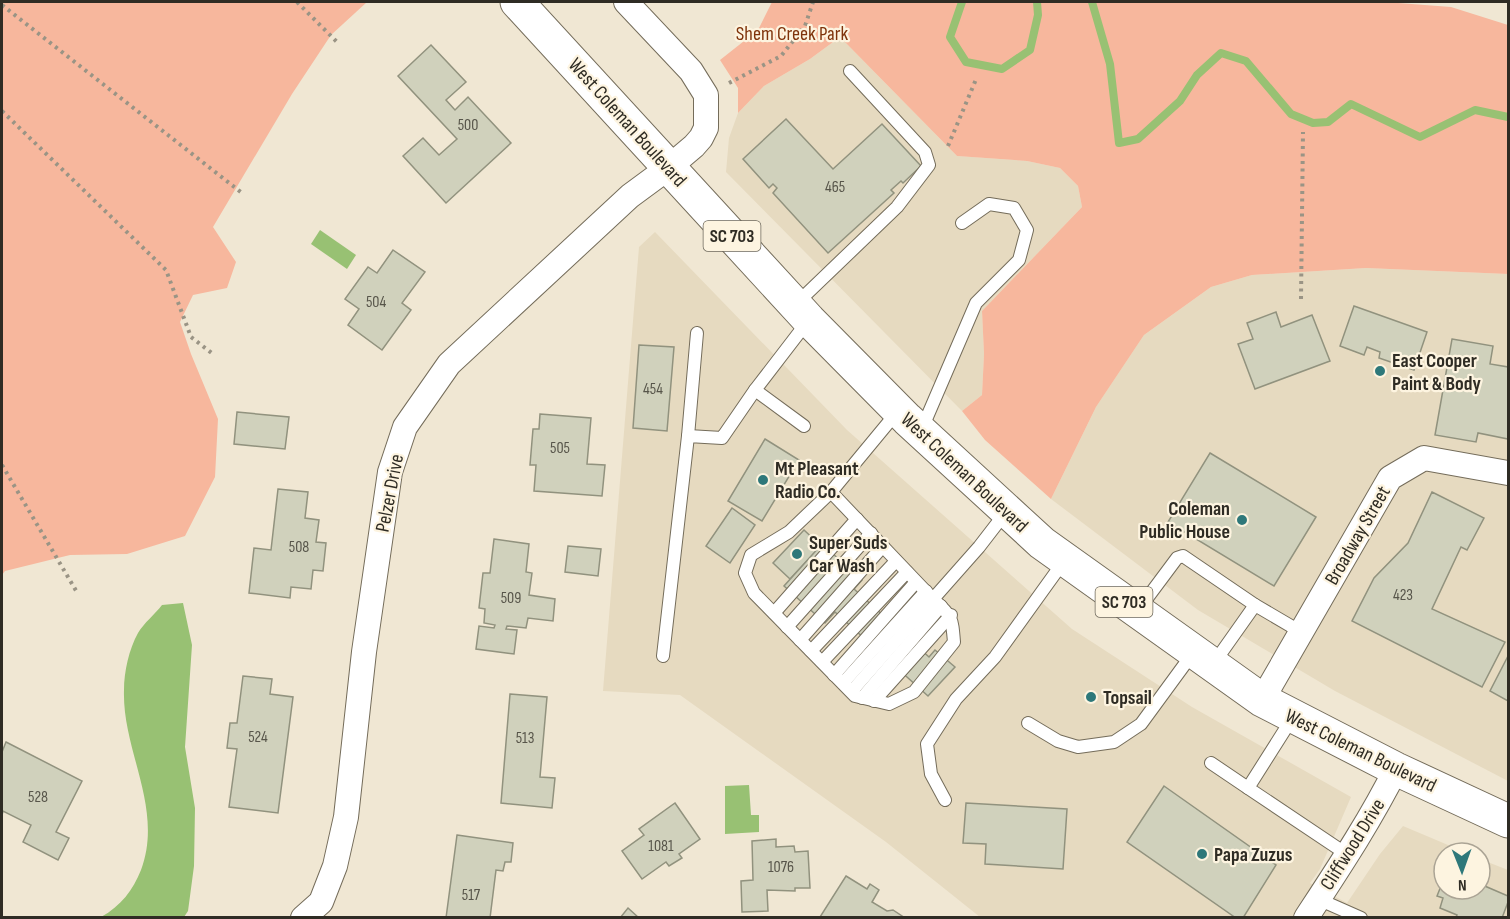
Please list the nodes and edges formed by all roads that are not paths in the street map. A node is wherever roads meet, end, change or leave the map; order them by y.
1 (517, 2) edge
2 (626, 2) edge
3 (850, 71) dead end
4 (668, 168) junction
5 (962, 223) dead end
6 (802, 313) junction
7 (697, 333) dead end
8 (755, 390) junction
9 (910, 421) junction
10 (804, 426) dead end
11 (688, 435) junction
12 (1509, 473) edge
13 (831, 492) junction
14 (1007, 511) junction
15 (857, 519) junction
16 (871, 533) junction
17 (883, 546) junction
18 (1064, 560) junction
19 (896, 561) junction
20 (907, 572) junction
21 (916, 582) junction
22 (938, 603) junction
23 (1255, 605) junction
24 (1137, 612) junction
25 (774, 613) junction
26 (787, 627) junction
27 (1301, 632) junction
28 (800, 640) junction
29 (811, 651) junction
30 (663, 656) dead end
31 (1203, 658) junction
32 (822, 663) junction
33 (853, 690) junction
34 (1262, 700) junction
35 (1293, 716) junction
36 (1028, 723) dead end
37 (1211, 763) dead end
38 (1396, 769) junction
39 (1248, 788) junction
40 (945, 800) dead end
41 (1509, 821) edge
42 (1348, 855) junction
43 (1312, 908) edge
44 (303, 918) edge
45 (1361, 918) edge

1 - 4 main road, West Coleman Boulevard / SC 703
2 - 4 street, Pelzer Drive
3 - 6 lane
4 - 6 main road, West Coleman Boulevard / SC 703
4 - 44 street, Pelzer Drive
5 - 9 lane
6 - 8 lane
6 - 9 main road, West Coleman Boulevard / SC 703
7 - 11 lane
8 - 10 lane
8 - 11 lane
9 - 13 lane
9 - 14 main road, West Coleman Boulevard / SC 703
11 - 30 lane
12 - 27 street, Broadway Street
13 - 15 lane
13 - 25 lane
14 - 18 main road, West Coleman Boulevard / SC 703
14 - 22 lane
15 - 16 lane
15 - 25 lane
16 - 17 lane
16 - 26 lane
17 - 19 lane
17 - 28 lane
18 - 24 main road, West Coleman Boulevard / SC 703
18 - 40 lane
19 - 20 lane
19 - 29 lane
20 - 21 lane
20 - 32 lane
21 - 22 lane
21 - 33 lane
22 - 33 lane
22 - 33 lane
22 - 33 lane
23 - 24 lane
23 - 27 lane
23 - 31 lane
24 - 31 main road, West Coleman Boulevard / SC 703
25 - 26 lane
26 - 28 lane
27 - 34 street, Broadway Street
28 - 29 lane
29 - 32 lane
31 - 34 main road, West Coleman Boulevard / SC 703
31 - 36 lane
32 - 33 lane
34 - 35 main road, West Coleman Boulevard / SC 703
35 - 38 main road, West Coleman Boulevard / SC 703
35 - 39 lane
37 - 39 lane
38 - 41 main road, West Coleman Boulevard / SC 703
38 - 42 street, Cliffwood Drive
39 - 42 lane
42 - 43 street, Cliffwood Drive
43 - 45 lane

